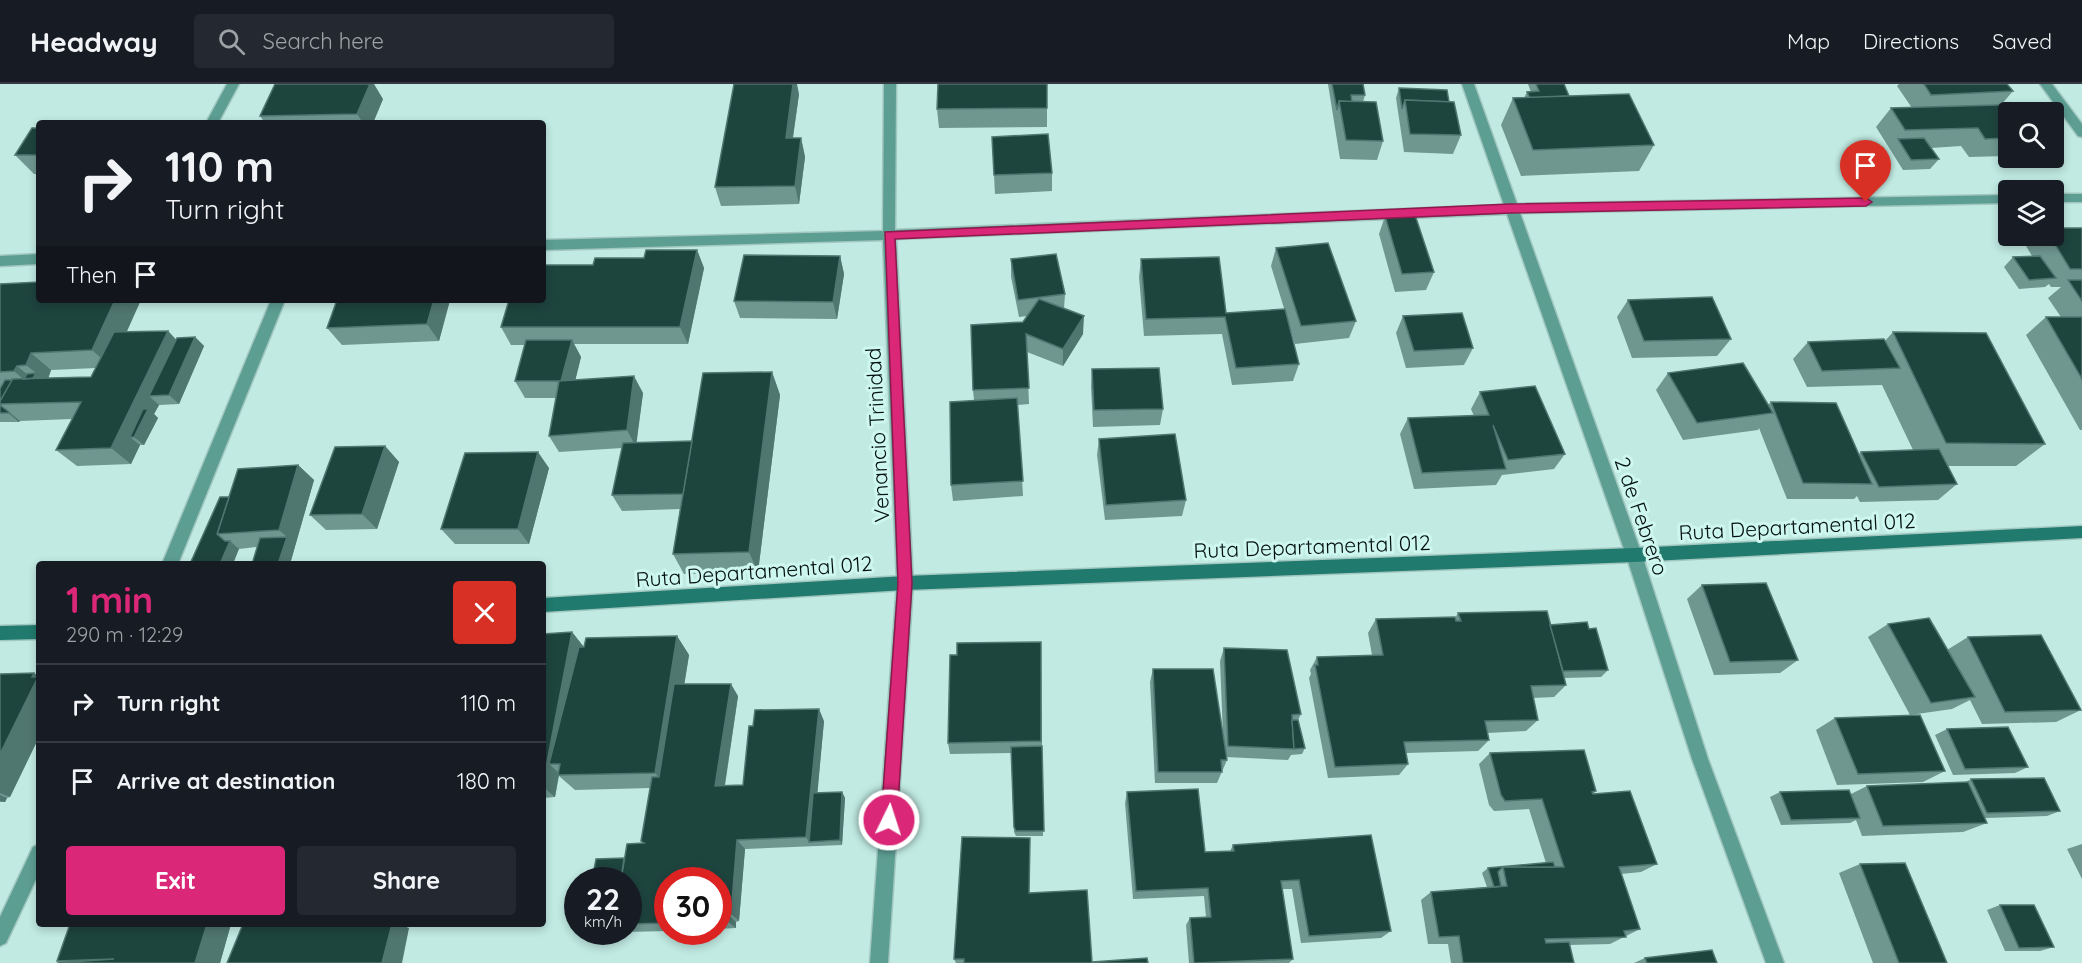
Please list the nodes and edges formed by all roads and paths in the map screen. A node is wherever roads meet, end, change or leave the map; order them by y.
1 (233, 84) edge
2 (890, 84) edge
3 (1468, 84) edge
4 (2046, 84) edge
5 (214, 120) edge
6 (2082, 133) edge
7 (2064, 198) edge
8 (2082, 198) edge
9 (1998, 199) edge
10 (1510, 208) junction
11 (889, 235) junction
12 (546, 245) edge
13 (36, 260) edge
14 (0, 261) edge
15 (277, 303) edge
16 (2082, 532) edge
17 (1634, 555) junction
18 (171, 561) edge
19 (905, 583) junction
20 (546, 605) edge
21 (36, 632) edge
22 (0, 633) edge
23 (36, 859) edge
24 (0, 937) edge
25 (879, 963) edge
26 (1775, 963) edge

1 - 5 street
2 - 11 street, Venancio Trinidad
3 - 10 street, 2 de Febrero
4 - 6 street
7 - 8 street
9 - 10 street
10 - 11 street
10 - 17 street, 2 de Febrero
11 - 12 street
11 - 19 street, Venancio Trinidad
13 - 14 street
15 - 18 street
16 - 17 main road, Ruta Departamental 012
17 - 19 main road, Ruta Departamental 012
17 - 26 street, 2 de Febrero
19 - 20 main road, Ruta Departamental 012
19 - 25 street, Venancio Trinidad
21 - 22 main road
23 - 24 street

